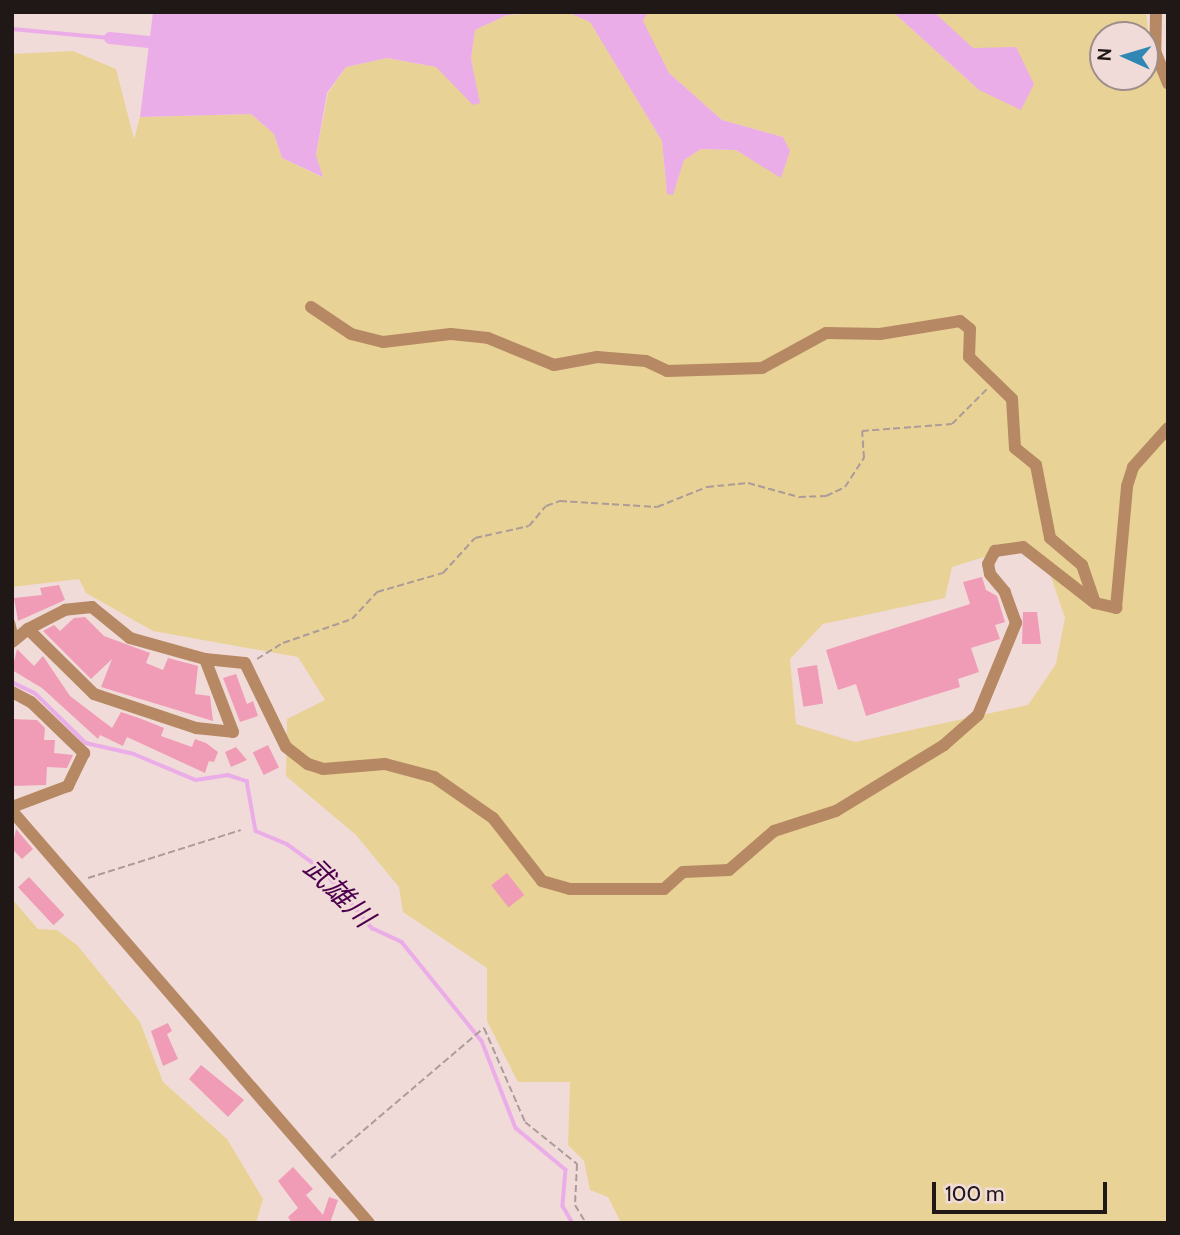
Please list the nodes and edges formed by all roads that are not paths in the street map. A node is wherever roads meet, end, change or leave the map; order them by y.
1 (1156, 12) edge
2 (1168, 83) edge
3 (311, 307) dead end
4 (1168, 428) edge
5 (1095, 603) junction
6 (12, 622) edge
7 (28, 629) junction
8 (14, 640) edge
9 (205, 659) junction
10 (12, 692) edge
11 (12, 809) edge
12 (369, 1223) edge

1 - 2 street
3 - 5 street
4 - 5 street
5 - 9 street
6 - 8 lane
7 - 8 street
7 - 9 street
7 - 9 street
10 - 11 street
11 - 12 street

